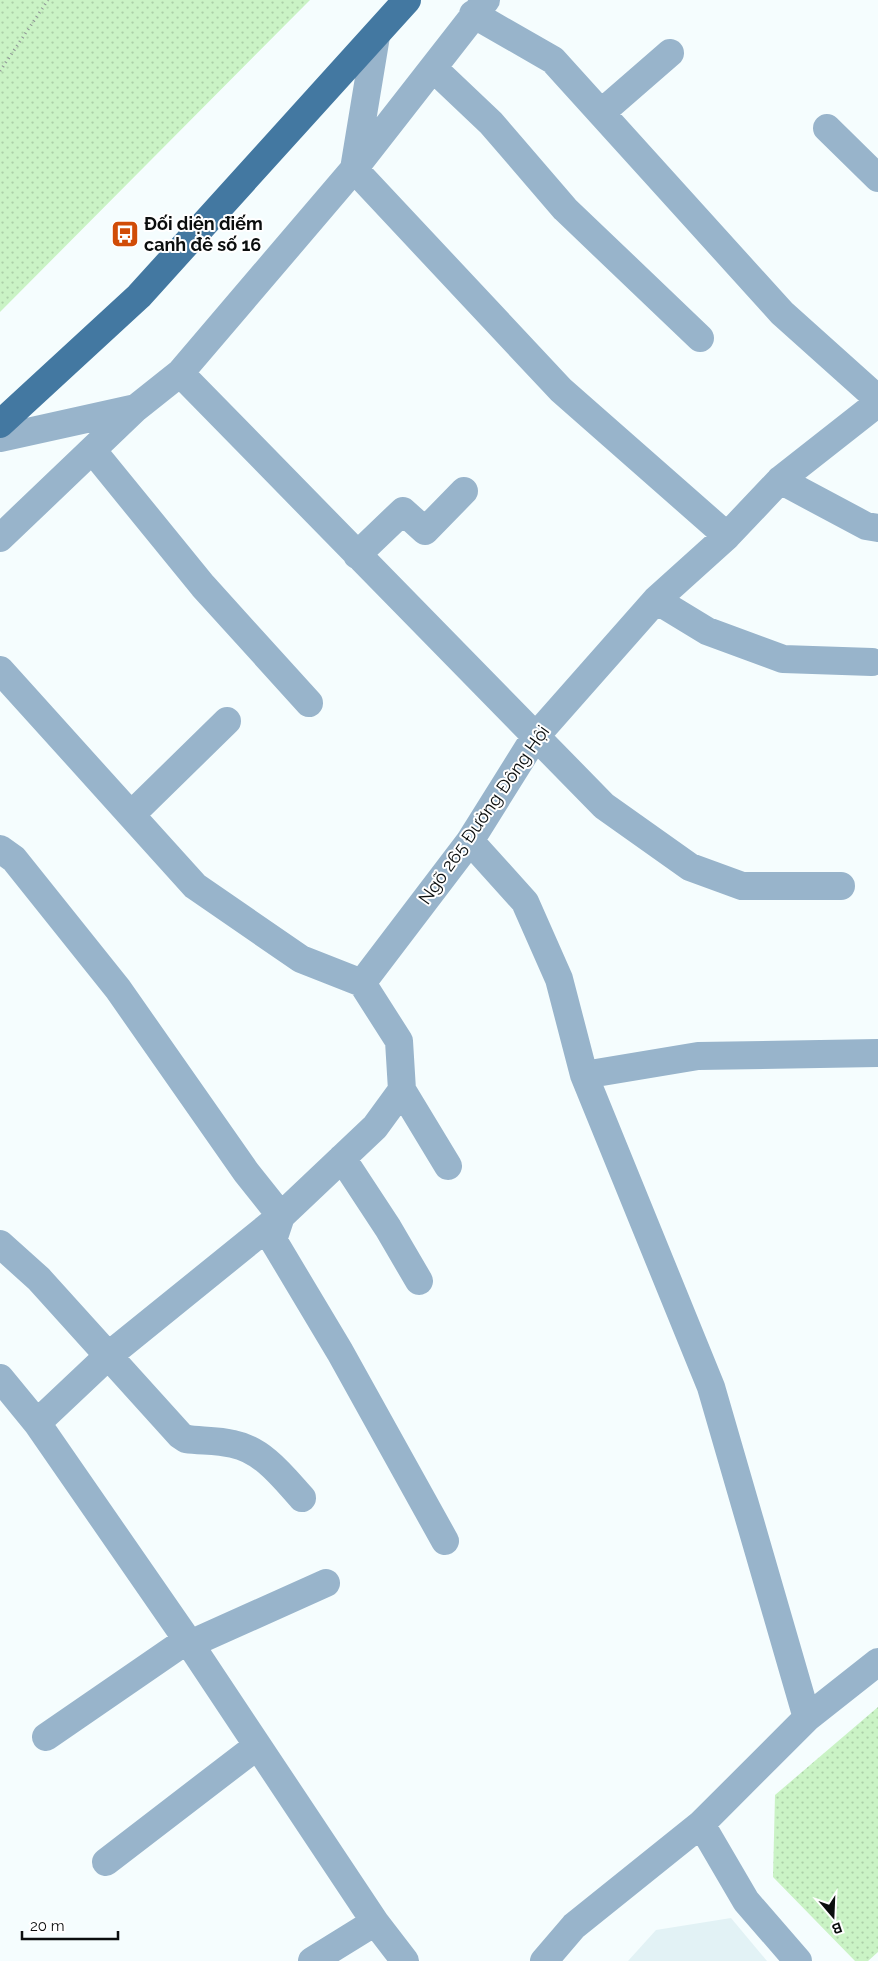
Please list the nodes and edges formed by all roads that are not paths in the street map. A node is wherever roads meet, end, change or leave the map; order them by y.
1 (407, 0) edge
2 (479, 7) edge
3 (376, 36) junction
4 (670, 53) dead end
5 (432, 68) junction
6 (601, 113) junction
7 (827, 128) dead end
8 (354, 168) junction
9 (878, 178) edge
10 (700, 338) dead end
11 (180, 373) junction
12 (878, 399) edge
13 (878, 403) edge
14 (136, 408) junction
15 (0, 424) edge
16 (0, 438) edge
17 (93, 451) junction
18 (780, 480) junction
19 (464, 491) dead end
20 (878, 528) edge
21 (728, 536) junction
22 (0, 538) edge
23 (357, 555) junction
24 (656, 600) junction
25 (872, 662) dead end
26 (0, 670) edge
27 (309, 703) dead end
28 (227, 721) dead end
29 (535, 737) junction
30 (131, 815) junction
31 (470, 841) junction
32 (0, 849) edge
33 (841, 886) dead end
34 (362, 983) junction
35 (878, 1053) edge
36 (584, 1076) junction
37 (402, 1090) junction
38 (342, 1158) junction
39 (448, 1166) dead end
40 (281, 1216) junction
41 (0, 1244) edge
42 (419, 1281) dead end
43 (108, 1356) junction
44 (0, 1378) edge
45 (37, 1423) junction
46 (302, 1498) dead end
47 (445, 1541) dead end
48 (326, 1583) dead end
49 (189, 1642) junction
50 (878, 1662) edge
51 (807, 1718) junction
52 (46, 1737) dead end
53 (258, 1746) junction
54 (701, 1824) junction
55 (106, 1862) dead end
56 (375, 1922) junction
57 (312, 1961) edge
58 (405, 1961) edge
59 (544, 1961) edge
60 (798, 1961) edge

1 - 3 main road
2 - 5 street
2 - 6 street
3 - 8 street
3 - 15 main road
4 - 6 street
5 - 8 street
5 - 10 street
6 - 12 street
7 - 9 street
8 - 11 street
8 - 21 street
11 - 14 street
11 - 23 street
13 - 18 street, Ngõ 265 Đường Đông Hội
14 - 16 street
14 - 17 street
17 - 22 street
17 - 27 street
18 - 20 street
18 - 21 street, Ngõ 265 Đường Đông Hội
19 - 23 street
21 - 24 street, Ngõ 265 Đường Đông Hội
23 - 29 street
24 - 25 street
24 - 29 street, Ngõ 265 Đường Đông Hội
26 - 30 street
28 - 30 street
29 - 31 street, Ngõ 265 Đường Đông Hội
29 - 33 street
30 - 34 street
31 - 34 street, Ngõ 265 Đường Đông Hội
31 - 36 street
32 - 40 street
34 - 37 street
35 - 36 street
36 - 51 street
37 - 38 street
37 - 39 street
38 - 40 street
38 - 42 street
40 - 43 street
40 - 47 street
41 - 43 street
43 - 45 street
43 - 46 street
44 - 45 street
45 - 49 street
48 - 49 street
49 - 52 street
49 - 53 street
50 - 51 street
51 - 54 street
53 - 55 street
53 - 56 street
54 - 59 street
54 - 60 street
56 - 57 street
56 - 58 street

